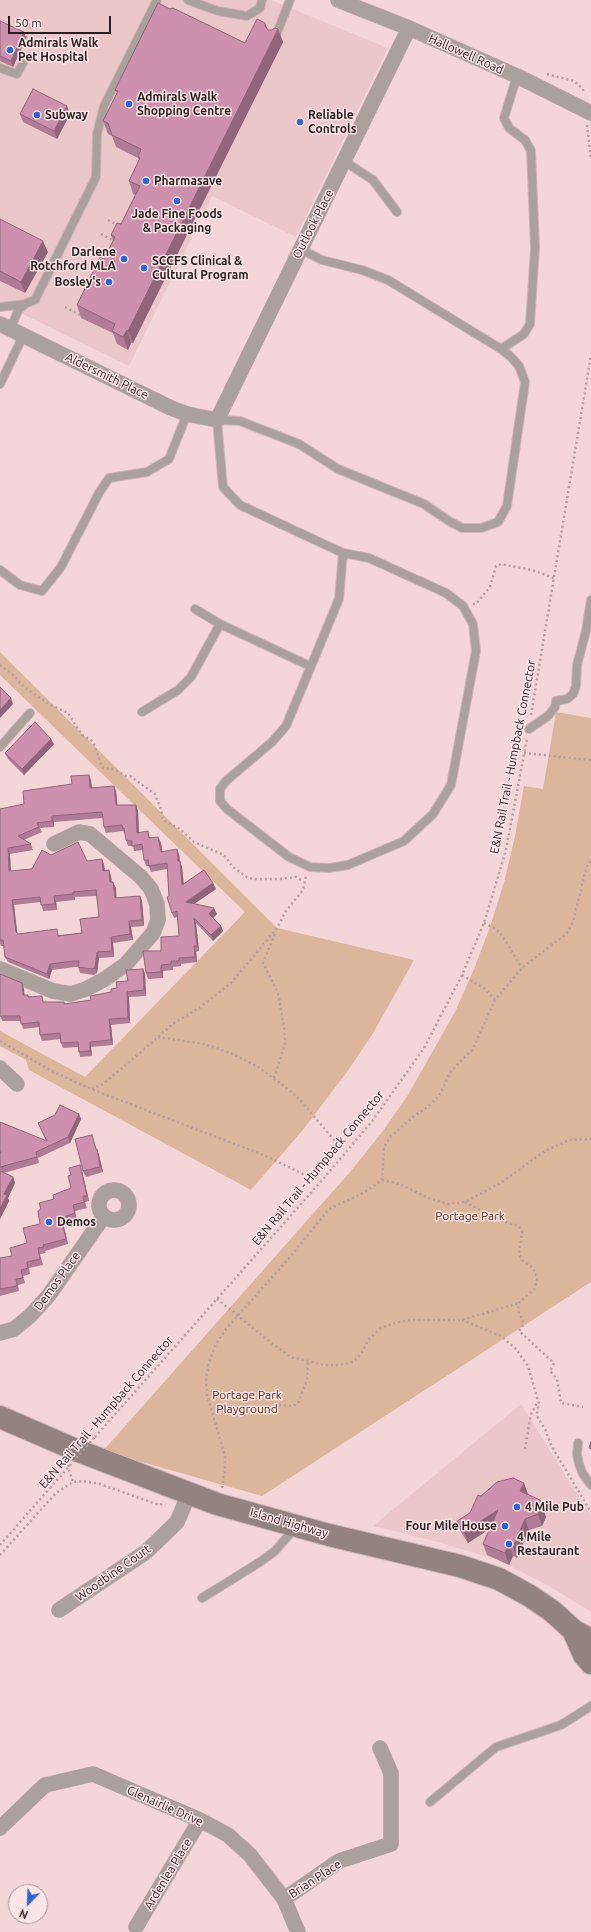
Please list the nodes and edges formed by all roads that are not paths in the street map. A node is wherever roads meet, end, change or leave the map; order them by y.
1 (157, 0) edge
2 (188, 0) edge
3 (262, 0) edge
4 (290, 0) edge
5 (338, 0) edge
6 (409, 28) junction
7 (275, 38) edge
8 (25, 59) dead end
9 (0, 68) edge
10 (517, 76) junction
11 (591, 113) edge
12 (344, 161) junction
13 (397, 212) dead end
14 (300, 249) junction
15 (26, 304) junction
16 (0, 307) edge
17 (5, 326) edge
18 (23, 336) junction
19 (501, 350) junction
20 (0, 384) edge
21 (187, 414) junction
22 (217, 420) junction
23 (343, 553) junction
24 (0, 570) edge
25 (591, 600) edge
26 (195, 609) dead end
27 (220, 624) junction
28 (310, 666) junction
29 (142, 712) dead end
30 (30, 713) dead end
31 (528, 729) road end
32 (0, 747) edge
33 (54, 844) dead end
34 (0, 969) edge
35 (0, 1068) edge
36 (17, 1084) dead end
37 (104, 1216) dead end
38 (0, 1333) edge
39 (0, 1417) edge
40 (578, 1443) dead end
41 (591, 1485) edge
42 (189, 1494) junction
43 (297, 1526) junction
44 (202, 1598) dead end
45 (59, 1610) dead end
46 (586, 1647) edge
47 (591, 1706) edge
48 (380, 1748) dead end
49 (430, 1802) dead end
50 (200, 1820) junction
51 (0, 1828) edge
52 (284, 1899) junction
53 (136, 1927) dead end
54 (298, 1932) edge

1 - 15 lane
2 - 3 lane
4 - 7 lane
5 - 6 street, Hallowell Road
6 - 10 street, Hallowell Road
6 - 12 street, Outlook Place
8 - 9 lane
10 - 11 street, Hallowell Road
10 - 19 lane
12 - 13 lane
12 - 14 street, Outlook Place
14 - 19 lane
14 - 22 street, Outlook Place
15 - 16 lane
15 - 17 lane
17 - 18 street, Aldersmith Place
18 - 20 lane
18 - 21 street, Aldersmith Place
19 - 22 lane
21 - 22 street, Aldersmith Place
21 - 24 lane
22 - 23 lane
23 - 28 lane
23 - 28 lane
25 - 31 lane
26 - 27 lane
27 - 28 lane
27 - 29 lane
30 - 32 lane
33 - 34 street
35 - 36 street
37 - 38 street, Demos Place
39 - 42 main road, Island Highway
40 - 41 lane
42 - 43 main road, Island Highway
42 - 45 street, Woodbine Court
43 - 44 lane
43 - 46 main road, Island Highway
47 - 49 lane
48 - 52 street, Brian Place
50 - 51 street, Glenairlie Drive
50 - 52 street, Glenairlie Drive
50 - 53 street, Ardenlea Place
52 - 54 street, Glenairlie Drive

